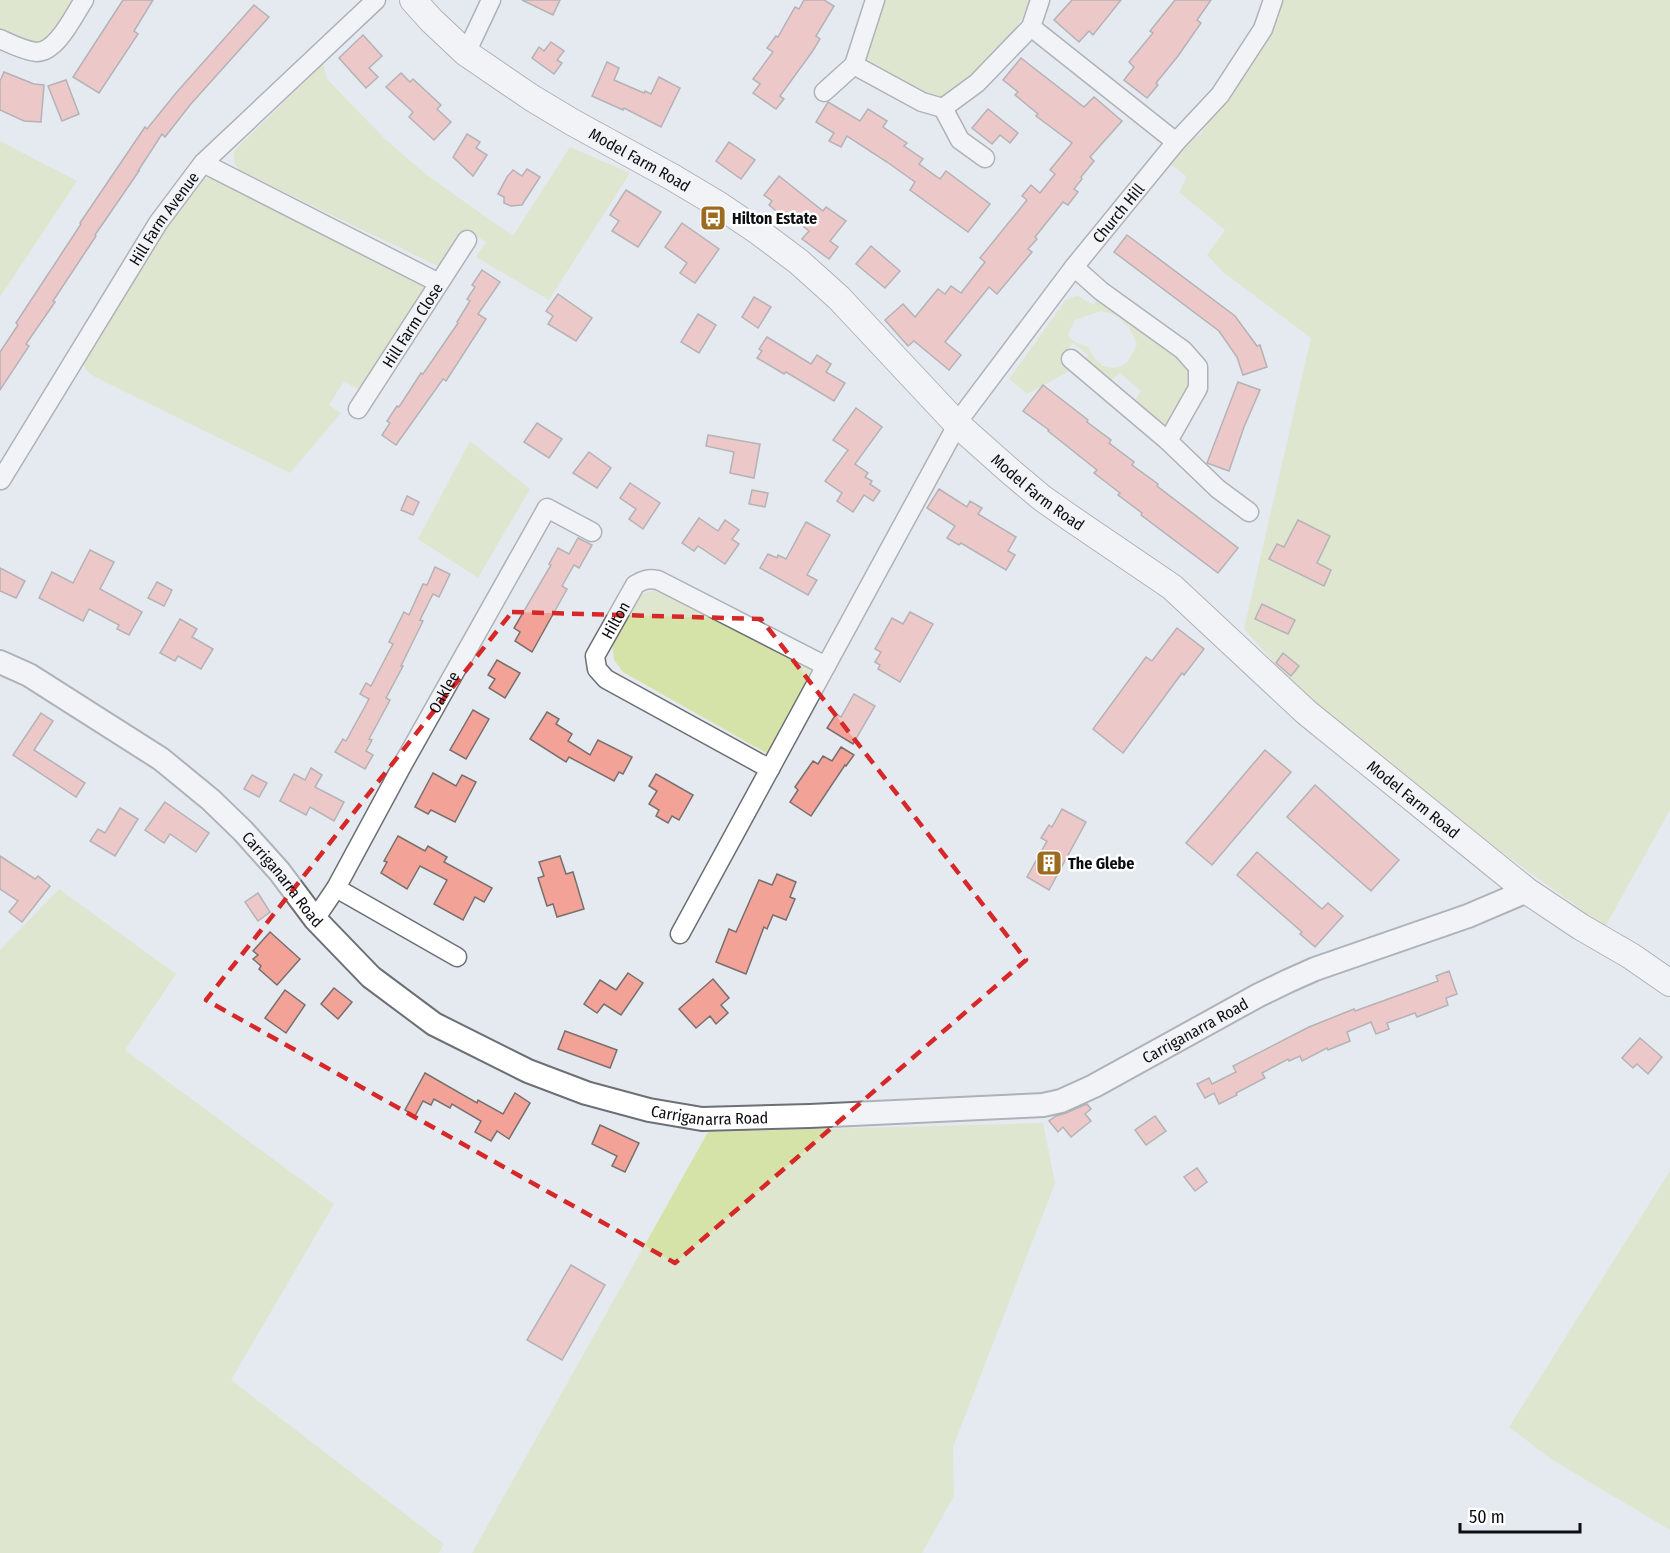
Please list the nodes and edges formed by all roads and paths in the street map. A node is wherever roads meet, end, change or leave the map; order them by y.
1 (84, 0) edge
2 (376, 0) edge
3 (413, 0) edge
4 (491, 0) edge
5 (875, 0) edge
6 (1040, 0) edge
7 (1273, 0) edge
8 (1032, 27) junction
9 (0, 39) edge
10 (466, 53) junction
11 (854, 65) junction
12 (824, 92) dead end
13 (943, 108) junction
14 (1176, 142) junction
15 (985, 158) dead end
16 (202, 163) junction
17 (467, 240) dead end
18 (1074, 267) junction
19 (439, 283) junction
20 (1071, 359) dead end
21 (358, 409) dead end
22 (957, 424) junction
23 (1168, 441) junction
24 (1, 480) edge
25 (1249, 512) dead end
26 (592, 532) dead end
27 (0, 662) edge
28 (826, 666) junction
29 (770, 769) junction
30 (336, 888) junction
31 (1527, 891) junction
32 (315, 919) junction
33 (680, 934) dead end
34 (458, 957) dead end
35 (1670, 983) edge

1 - 9 street
2 - 16 street, Hill Farm Avenue
3 - 10 main road, Model Farm Road
4 - 10 street
5 - 11 street
6 - 8 street
7 - 14 street, Church Hill
8 - 13 street
8 - 14 street
10 - 22 main road, Model Farm Road
11 - 12 street
11 - 13 street
13 - 15 street
14 - 18 street, Church Hill
16 - 19 street
16 - 24 street, Hill Farm Avenue
17 - 19 street, Hill Farm Close
18 - 22 street, Church Hill
18 - 23 street
19 - 21 street, Hill Farm Close
20 - 23 street
22 - 28 street
22 - 31 main road, Model Farm Road
23 - 25 street
26 - 30 street, Oaklee
27 - 32 street, Carriganarra Road
28 - 29 street
28 - 29 street, Hilton
29 - 33 street
30 - 32 street, Oaklee
30 - 34 street
31 - 32 street, Carriganarra Road
31 - 35 main road, Model Farm Road

